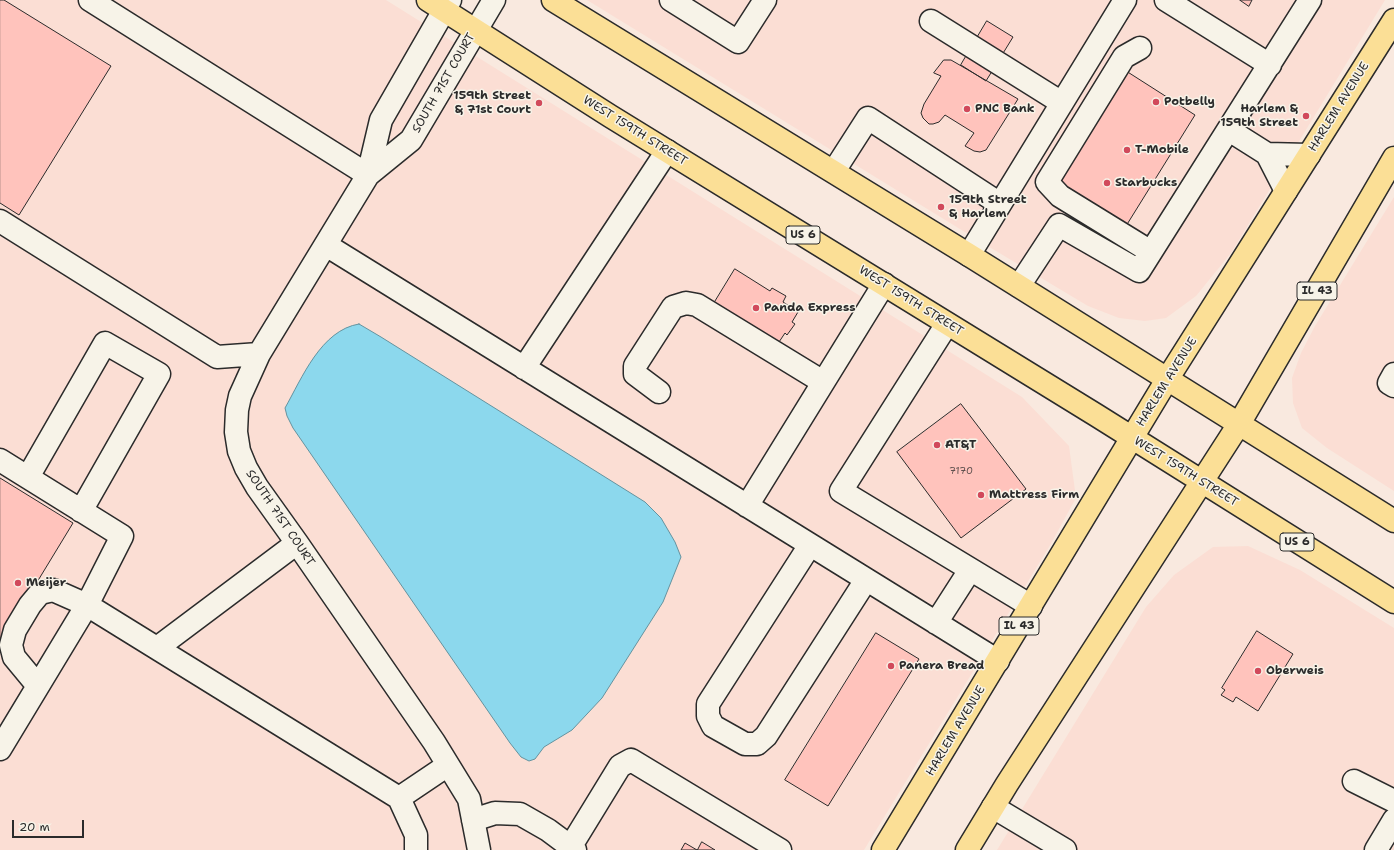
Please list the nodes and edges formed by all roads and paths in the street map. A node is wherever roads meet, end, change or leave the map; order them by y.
1 (90, 0) edge
2 (494, 0) edge
3 (553, 0) edge
4 (765, 0) edge
5 (1124, 0) edge
6 (1166, 0) edge
7 (1310, 0) edge
8 (674, 1) edge
9 (441, 3) edge
10 (1394, 20) edge
11 (931, 21) dead end
12 (476, 30) junction
13 (1140, 48) dead end
14 (1270, 65) junction
15 (1062, 104) junction
16 (1229, 130) junction
17 (667, 151) junction
18 (1267, 154) junction
19 (1309, 155) junction
20 (1394, 158) edge
21 (834, 171) junction
22 (368, 175) junction
23 (1286, 191) junction
24 (1000, 204) junction
25 (0, 221) edge
26 (326, 245) junction
27 (1151, 252) junction
28 (969, 255) junction
29 (884, 284) junction
30 (1019, 286) junction
31 (947, 324) junction
32 (259, 354) junction
33 (524, 368) junction
34 (1394, 374) edge
35 (1168, 378) junction
36 (823, 382) junction
37 (1394, 386) edge
38 (659, 392) dead end
39 (1239, 424) junction
40 (1132, 438) junction
41 (0, 460) edge
42 (28, 477) junction
43 (1201, 482) junction
44 (747, 506) junction
45 (81, 510) junction
46 (1394, 520) edge
47 (297, 543) junction
48 (810, 545) junction
49 (970, 570) junction
50 (866, 580) junction
51 (1394, 602) edge
52 (87, 605) junction
53 (1031, 606) junction
54 (936, 623) junction
55 (157, 648) junction
56 (998, 661) junction
57 (38, 686) junction
58 (0, 749) edge
59 (448, 765) junction
60 (1354, 781) dead end
61 (399, 798) junction
62 (1394, 801) edge
63 (993, 806) junction
64 (473, 820) junction
65 (1394, 820) edge
66 (573, 848) edge
67 (416, 850) edge
68 (479, 850) edge
69 (780, 850) edge
70 (883, 850) edge
71 (966, 850) edge
72 (1065, 850) edge
73 (1376, 850) edge

1 - 22 street
2 - 12 street, SOUTH 71ST COURT
3 - 21 main road
4 - 8 street
5 - 15 street
6 - 14 street
7 - 14 street
9 - 12 main road, WEST 159TH STREET / US 6
9 - 22 street, SOUTH 71ST COURT
10 - 19 main road, HARLEM AVENUE / IL 43
11 - 15 street
12 - 17 main road, WEST 159TH STREET / US 6
12 - 22 street, SOUTH 71ST COURT
13 - 27 street
14 - 16 street
15 - 24 street
16 - 18 street
16 - 27 street
17 - 29 main road, WEST 159TH STREET / US 6
17 - 33 street
18 - 19 street
18 - 23 street
19 - 23 main road, HARLEM AVENUE / IL 43
20 - 39 main road, IL 43
21 - 24 street
21 - 28 main road
22 - 26 street, SOUTH 71ST COURT
23 - 35 main road, HARLEM AVENUE / IL 43
24 - 28 street
25 - 32 street
26 - 32 street, SOUTH 71ST COURT
26 - 33 street
27 - 30 street
28 - 30 main road
29 - 31 main road, WEST 159TH STREET / US 6
29 - 36 street
30 - 35 main road
31 - 40 main road, WEST 159TH STREET / US 6
31 - 49 street
32 - 47 street, SOUTH 71ST COURT
33 - 44 street
34 - 37 street
35 - 39 main road
35 - 40 main road, HARLEM AVENUE / IL 43
36 - 38 street
36 - 44 street
39 - 43 main road, IL 43
39 - 46 main road
40 - 43 main road, WEST 159TH STREET / US 6
40 - 53 main road, HARLEM AVENUE / IL 43
41 - 42 street
42 - 45 street
42 - 45 street
43 - 51 main road, WEST 159TH STREET / US 6
43 - 63 main road, IL 43
44 - 48 street
45 - 52 street
47 - 55 street
47 - 59 street, SOUTH 71ST COURT
48 - 50 street
48 - 50 street
49 - 53 street
49 - 54 street
50 - 54 street
52 - 55 street
52 - 57 street
52 - 57 street
53 - 56 main road, HARLEM AVENUE / IL 43
54 - 56 street
55 - 61 street
56 - 70 main road, HARLEM AVENUE / IL 43
57 - 58 street
59 - 61 street
59 - 64 street, SOUTH 71ST COURT
60 - 62 street
61 - 67 street
63 - 71 main road, IL 43
63 - 72 street
64 - 66 street
64 - 68 street, SOUTH 71ST COURT
65 - 73 street
66 - 69 street

